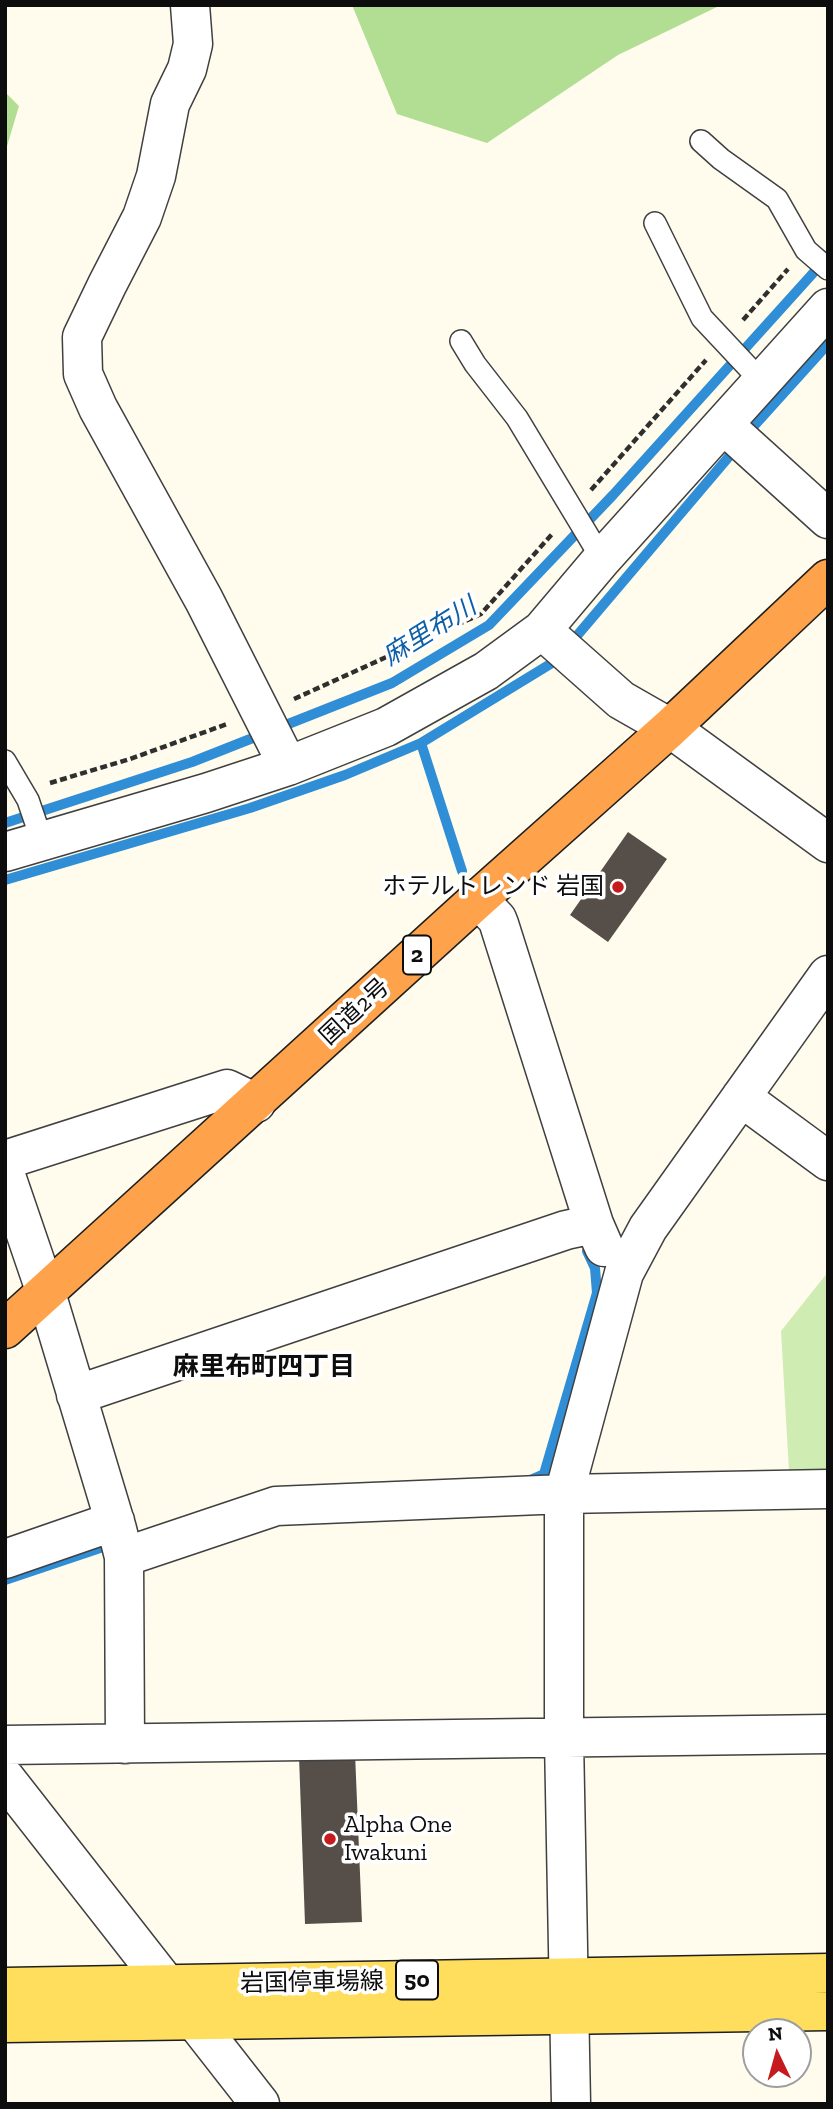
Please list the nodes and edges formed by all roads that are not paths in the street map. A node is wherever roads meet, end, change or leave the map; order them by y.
1 (190, 5) edge
2 (701, 141) dead end
3 (655, 223) dead end
4 (820, 263) edge
5 (828, 308) edge
6 (461, 341) dead end
7 (757, 376) junction
8 (724, 425) junction
9 (828, 519) edge
10 (599, 555) junction
11 (828, 579) edge
12 (542, 630) junction
13 (670, 728) junction
14 (5, 761) edge
15 (288, 765) junction
16 (41, 835) junction
17 (828, 843) edge
18 (5, 852) edge
19 (478, 899) junction
20 (828, 975) edge
21 (741, 1097) junction
22 (256, 1103) junction
23 (5, 1160) edge
24 (828, 1161) edge
25 (5, 1173) edge
26 (594, 1224) junction
27 (624, 1273) junction
28 (46, 1293) junction
29 (5, 1329) edge
30 (76, 1395) junction
31 (828, 1489) edge
32 (564, 1494) junction
33 (119, 1539) junction
34 (5, 1559) edge
35 (828, 1734) edge
36 (564, 1739) junction
37 (125, 1744) junction
38 (5, 1745) edge
39 (5, 1778) edge
40 (828, 1973) edge
41 (569, 1977) junction
42 (168, 1986) junction
43 (6, 2010) edge
44 (828, 2011) edge
45 (569, 2015) junction
46 (194, 2021) junction
47 (260, 2104) edge
48 (571, 2104) edge

1 - 15 street
2 - 4 lane
3 - 7 lane
5 - 7 street
6 - 10 lane
7 - 8 street
8 - 9 street
8 - 10 street
10 - 12 street
11 - 13 highway, 国道2号 / 2
12 - 13 street
12 - 15 street
13 - 17 street
13 - 19 highway, 国道2号 / 2
14 - 16 lane
15 - 16 street
16 - 18 street
19 - 22 highway, 国道2号 / 2
19 - 26 street
20 - 21 street
21 - 24 street
21 - 27 street
22 - 23 street
22 - 28 highway, 国道2号 / 2
25 - 28 street
26 - 27 street
26 - 30 street
27 - 32 street
28 - 29 highway, 国道2号 / 2
28 - 30 street
30 - 33 street
31 - 32 street
32 - 33 street
32 - 36 street
33 - 34 street
33 - 37 street
35 - 36 street
36 - 37 street
36 - 41 street
37 - 38 street
39 - 42 street
40 - 41 main road, 岩国停車場線 / 50
41 - 42 main road, 岩国停車場線 / 50
41 - 45 street
42 - 43 main road, 岩国停車場線 / 50
42 - 46 street
43 - 46 main road, 岩国停車場線 / 50
44 - 45 main road, 岩国停車場線 / 50
45 - 46 main road, 岩国停車場線 / 50
45 - 48 street
46 - 47 street

